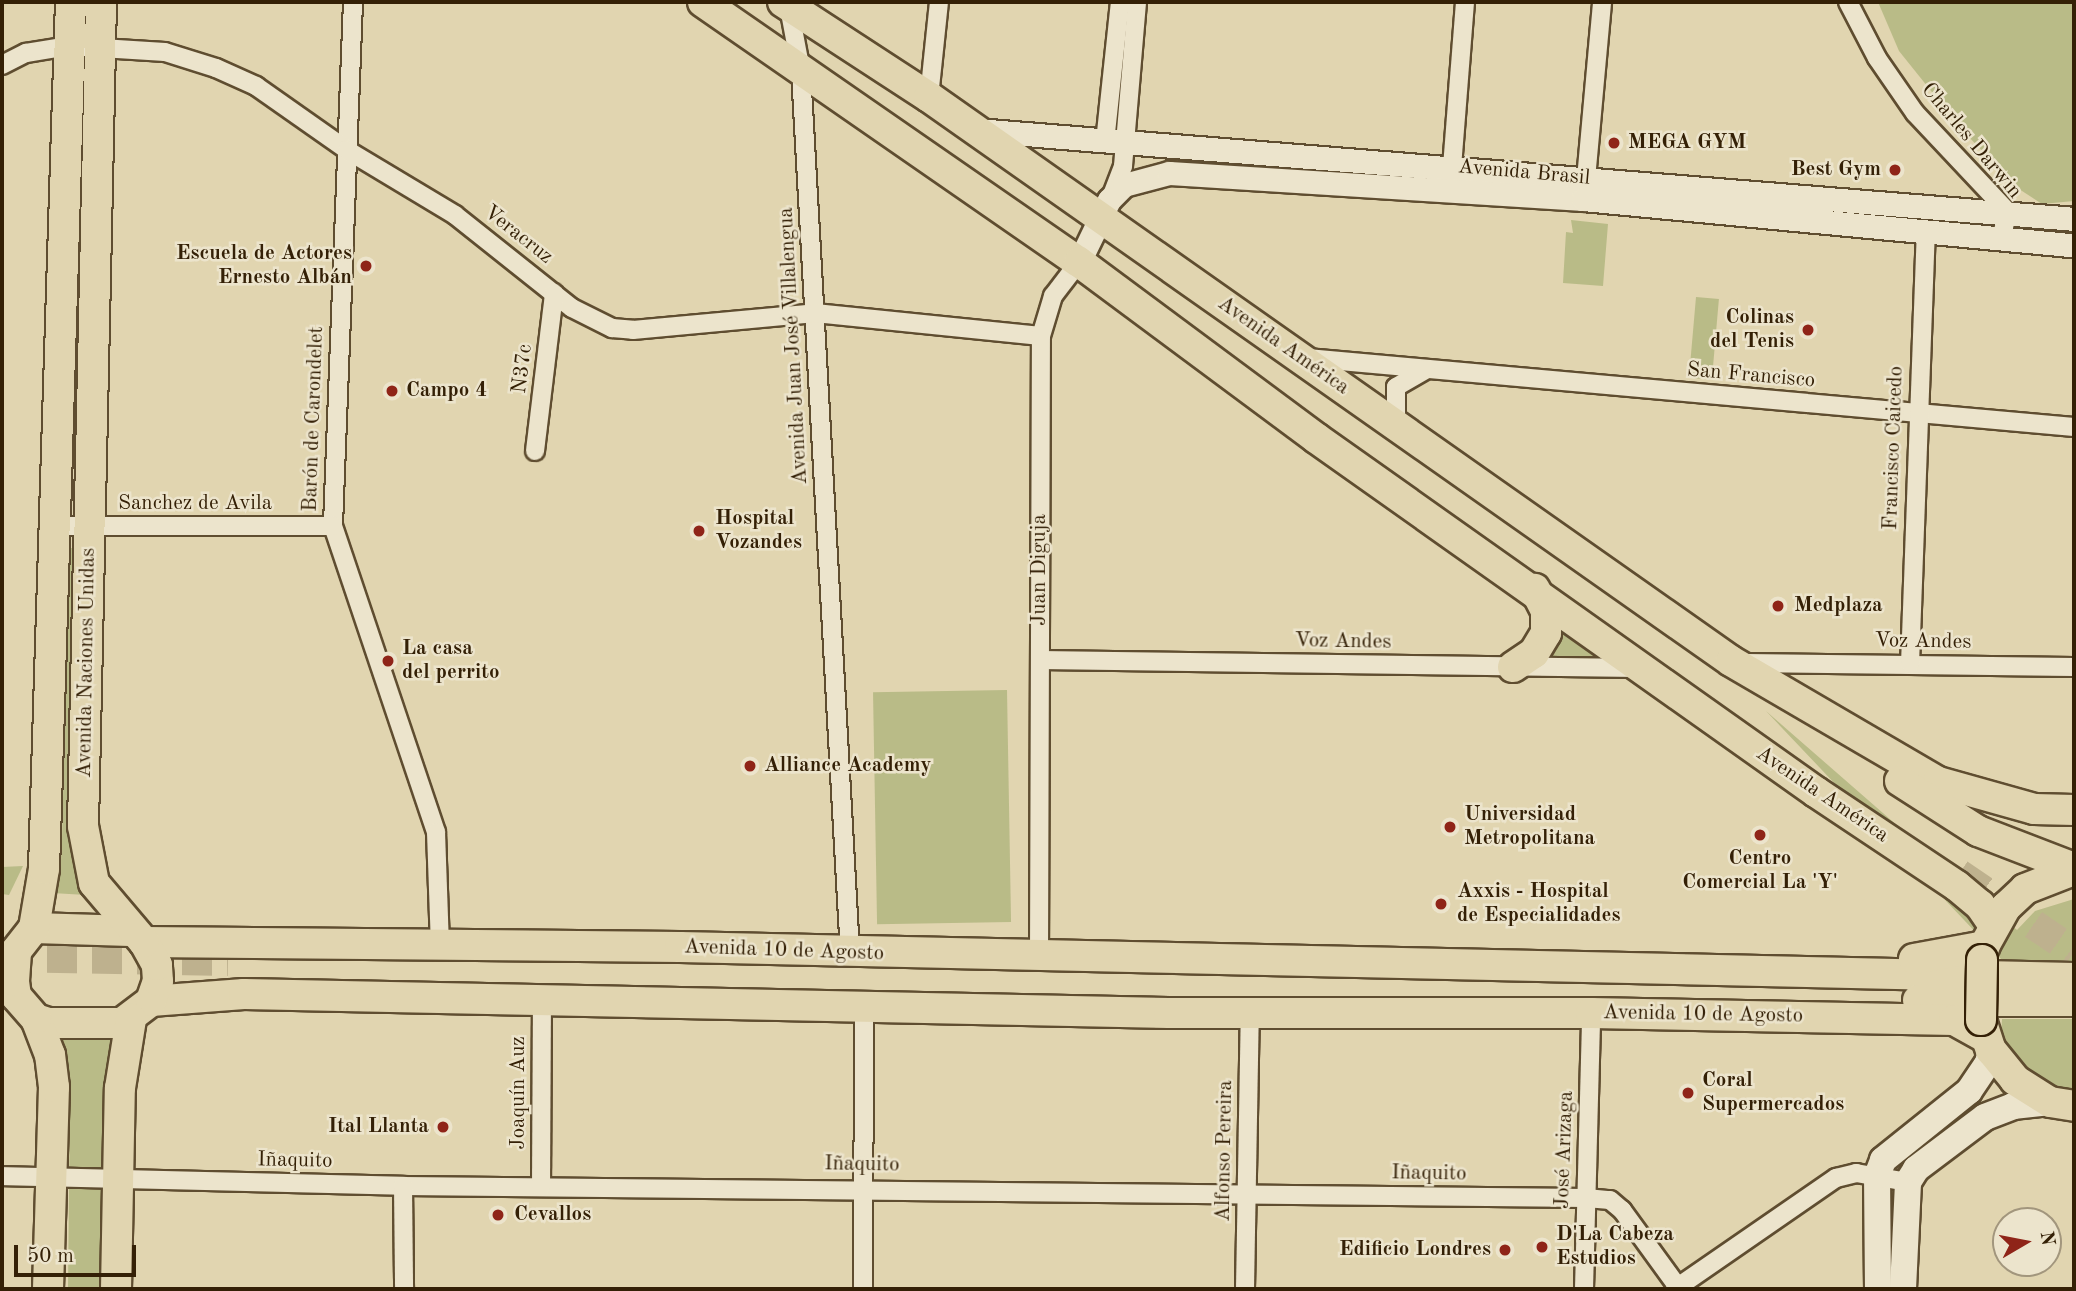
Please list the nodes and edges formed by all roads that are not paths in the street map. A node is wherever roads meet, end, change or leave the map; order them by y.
1 (71, 2) edge
2 (101, 2) edge
3 (353, 2) edge
4 (703, 2) edge
5 (939, 2) edge
6 (1120, 2) edge
7 (1138, 2) edge
8 (1465, 2) edge
9 (1602, 2) edge
10 (1848, 2) edge
11 (793, 5) edge
12 (69, 46) junction
13 (100, 46) junction
14 (2, 65) edge
15 (801, 71) junction
16 (929, 97) junction
17 (973, 130) junction
18 (1115, 142) junction
19 (347, 150) junction
20 (1451, 167) junction
21 (1585, 189) junction
22 (1451, 191) junction
23 (1104, 210) junction
24 (2008, 212) junction
25 (2074, 219) edge
26 (1926, 234) junction
27 (2001, 239) junction
28 (2074, 244) edge
29 (1079, 262) junction
30 (554, 293) junction
31 (815, 313) junction
32 (1041, 336) junction
33 (1302, 357) junction
34 (1425, 370) junction
35 (1916, 413) junction
36 (1396, 427) junction
37 (2074, 427) edge
38 (535, 451) dead end
39 (57, 526) junction
40 (90, 526) junction
41 (333, 526) junction
42 (1535, 589) junction
43 (1040, 660) junction
44 (1731, 661) junction
45 (1910, 664) junction
46 (1513, 667) junction
47 (2074, 667) edge
48 (1647, 668) junction
49 (1783, 692) junction
50 (1795, 760) dead end
51 (2074, 810) edge
52 (2074, 869) edge
53 (20, 934) edge
54 (137, 937) junction
55 (1987, 944) junction
56 (440, 947) junction
57 (680, 947) junction
58 (850, 954) junction
59 (1039, 957) junction
60 (1423, 965) junction
61 (2074, 978) edge
62 (9, 994) edge
63 (542, 1000) junction
64 (2074, 1001) edge
65 (692, 1005) junction
66 (864, 1007) junction
67 (141, 1010) junction
68 (1591, 1013) junction
69 (1250, 1014) junction
70 (1416, 1014) junction
71 (36, 1019) junction
72 (1986, 1035) junction
73 (2062, 1104) edge
74 (2, 1175) edge
75 (1877, 1176) junction
76 (52, 1177) junction
77 (119, 1179) junction
78 (1908, 1182) junction
79 (403, 1186) junction
80 (541, 1187) junction
81 (863, 1188) junction
82 (1246, 1194) junction
83 (1586, 1198) junction
84 (1677, 1288) edge
85 (48, 1289) edge
86 (116, 1289) edge
87 (404, 1289) edge
88 (863, 1289) edge
89 (1245, 1289) edge
90 (1584, 1289) edge
91 (1878, 1289) edge
92 (1903, 1289) edge

1 - 12 main road, Avenida Naciones Unidas
2 - 13 main road, Avenida Naciones Unidas
3 - 19 street, Barón de Carondelet
4 - 15 main road, Avenida América
5 - 16 street
6 - 18 street
7 - 18 street
8 - 20 street
9 - 21 street
10 - 24 street, Charles Darwin
11 - 15 street, Avenida Juan José Villalengua
11 - 16 main road, Avenida América
12 - 13 street, Veracruz
12 - 14 street, Veracruz
12 - 39 main road, Avenida Naciones Unidas
13 - 19 street, Veracruz
13 - 40 main road, Avenida Naciones Unidas
15 - 29 main road, Avenida América
15 - 31 street, Avenida Juan José Villalengua
16 - 17 main road, Avenida América
17 - 18 street, Avenida Brasil
17 - 23 main road, Avenida América
18 - 20 street, Avenida Brasil
18 - 23 street
19 - 30 street, Veracruz
19 - 41 street, Barón de Carondelet
20 - 21 street, Avenida Brasil
20 - 22 street
21 - 22 street, Avenida Brasil
21 - 24 street, Avenida Brasil
21 - 26 street, Avenida Brasil
22 - 23 street, Avenida Brasil
23 - 29 street, Juan Diguja
23 - 33 main road, Avenida América
24 - 25 street, Avenida Brasil
24 - 27 street, Charles Darwin
26 - 27 street, Avenida Brasil
26 - 35 street, Francisco Caicedo
27 - 28 street, Avenida Brasil
29 - 32 street, Juan Diguja
29 - 42 main road, Avenida América
30 - 31 street, Veracruz
30 - 38 street, N37c
31 - 32 street, Veracruz
31 - 58 street, Avenida Juan José Villalengua
32 - 43 street, Juan Diguja
33 - 34 street, San Francisco
33 - 36 main road, Avenida América
34 - 35 street, San Francisco
34 - 36 street
35 - 37 street, San Francisco
35 - 45 street, Francisco Caicedo
36 - 44 main road, Avenida América
39 - 40 street, Sanchez de Avila
39 - 53 main road, Avenida Naciones Unidas
40 - 41 street, Sanchez de Avila
40 - 54 main road, Avenida Naciones Unidas
41 - 56 street, Barón de Carondelet
42 - 46 main road
42 - 48 main road, Avenida América
43 - 46 street, Voz Andes
43 - 59 street, Juan Diguja
44 - 45 street, Voz Andes
44 - 49 main road, Avenida América
45 - 47 street, Voz Andes
46 - 48 street, Voz Andes
48 - 50 main road, Avenida América
48 - 55 main road, Avenida América
49 - 51 main road, Avenida América
49 - 52 main road, Avenida América
52 - 55 main road
53 - 54 main road, Avenida 10 de Agosto
53 - 62 main road, Avenida Naciones Unidas
54 - 56 main road, Avenida 10 de Agosto
54 - 67 main road, Avenida Naciones Unidas
55 - 60 main road, Avenida 10 de Agosto
55 - 72 main road, bridge
56 - 57 main road, Avenida 10 de Agosto
57 - 58 main road, Avenida 10 de Agosto
57 - 65 main road
58 - 59 main road, Avenida 10 de Agosto
59 - 60 main road, Avenida 10 de Agosto
60 - 61 main road, Avenida 10 de Agosto
62 - 71 main road, Avenida Naciones Unidas
63 - 65 main road, Avenida 10 de Agosto
63 - 67 main road, Avenida 10 de Agosto
63 - 80 street, Joaquín Auz
64 - 70 main road, Avenida 10 de Agosto
65 - 66 main road, Avenida 10 de Agosto
66 - 69 main road, Avenida 10 de Agosto
66 - 81 street
67 - 71 main road, Avenida 10 de Agosto
67 - 77 main road, Avenida Naciones Unidas
68 - 70 main road, Avenida 10 de Agosto
68 - 72 main road, Avenida 10 de Agosto
68 - 83 street, José Arizaga
69 - 70 main road, Avenida 10 de Agosto
69 - 82 street, Alfonso Pereira
71 - 76 main road, Avenida Naciones Unidas
72 - 73 main road, Avenida 10 de Agosto
72 - 75 main road
73 - 78 main road
74 - 76 street, Iñaquito
75 - 78 street
75 - 84 street
75 - 91 main road
76 - 77 street, Iñaquito
76 - 85 main road, Avenida Naciones Unidas
77 - 79 street, Iñaquito
77 - 86 main road, Avenida Naciones Unidas
78 - 92 main road
79 - 80 street, Iñaquito
79 - 87 street
80 - 81 street, Iñaquito
81 - 82 street, Iñaquito
81 - 88 street
82 - 83 street, Iñaquito
82 - 89 street, Alfonso Pereira
83 - 84 street, Iñaquito
83 - 90 street, José Arizaga

